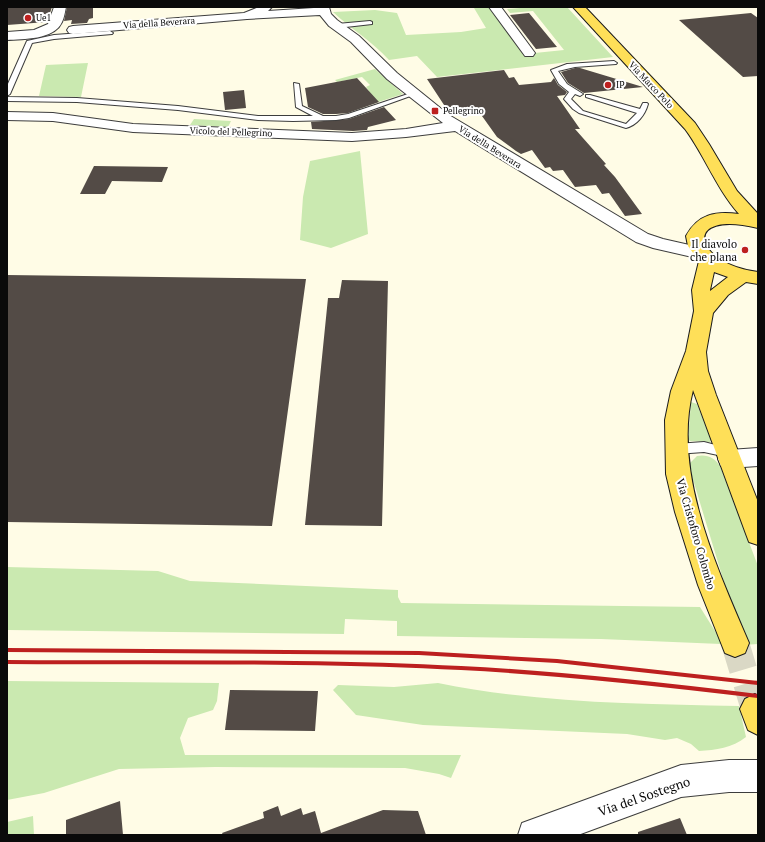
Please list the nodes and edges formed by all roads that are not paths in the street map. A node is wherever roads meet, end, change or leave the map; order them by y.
1 (60, 7) edge
2 (266, 7) edge
3 (495, 7) edge
4 (579, 7) edge
5 (323, 9) edge
6 (245, 16) junction
7 (370, 23) dead end
8 (337, 26) junction
9 (73, 30) dead end
10 (110, 33) dead end
11 (7, 36) edge
12 (529, 53) dead end
13 (614, 63) dead end
14 (296, 84) dead end
15 (7, 94) edge
16 (413, 94) junction
17 (588, 96) dead end
18 (7, 99) edge
19 (645, 104) dead end
20 (642, 112) junction
21 (7, 116) edge
22 (327, 119) junction
23 (456, 126) junction
24 (715, 168) junction
25 (717, 209) junction
26 (758, 223) edge
27 (634, 233) junction
28 (696, 233) junction
29 (704, 256) junction
30 (750, 277) edge
31 (704, 311) junction
32 (696, 351) junction
33 (676, 449) junction
34 (728, 456) junction
35 (758, 457) edge
36 (758, 534) edge
37 (735, 643) tunnel mouth
38 (758, 776) edge
39 (534, 835) edge

1 - 11 street
2 - 6 street, Via della Beverara
3 - 12 street
4 - 24 main road, Via Marco Polo
5 - 6 street, Via della Beverara
5 - 8 street, Via della Beverara
6 - 9 street, Via della Beverara
7 - 8 lane
8 - 16 street, Via della Beverara
10 - 15 lane
13 - 20 lane
14 - 22 lane
16 - 22 lane
16 - 23 street, Via della Beverara
17 - 20 lane
18 - 22 lane
19 - 20 lane
21 - 23 street, Vicolo del Pellegrino
23 - 27 street, Via della Beverara
24 - 25 main road, Via Marco Polo
24 - 26 main road, Via Marco Polo
25 - 26 main road
25 - 28 main road
27 - 28 street, Via della Beverara
27 - 29 street, Via della Beverara
28 - 29 main road
29 - 30 main road
29 - 31 main road, Via Cristoforo Colombo
30 - 31 main road, Via Cristoforo Colombo
31 - 32 main road, Via Cristoforo Colombo
32 - 33 main road, Via Cristoforo Colombo
32 - 34 main road, Via Cristoforo Colombo
33 - 34 lane
33 - 37 main road, Via Cristoforo Colombo
34 - 35 street
34 - 36 main road, Via Cristoforo Colombo
38 - 39 street, Via del Sostegno

